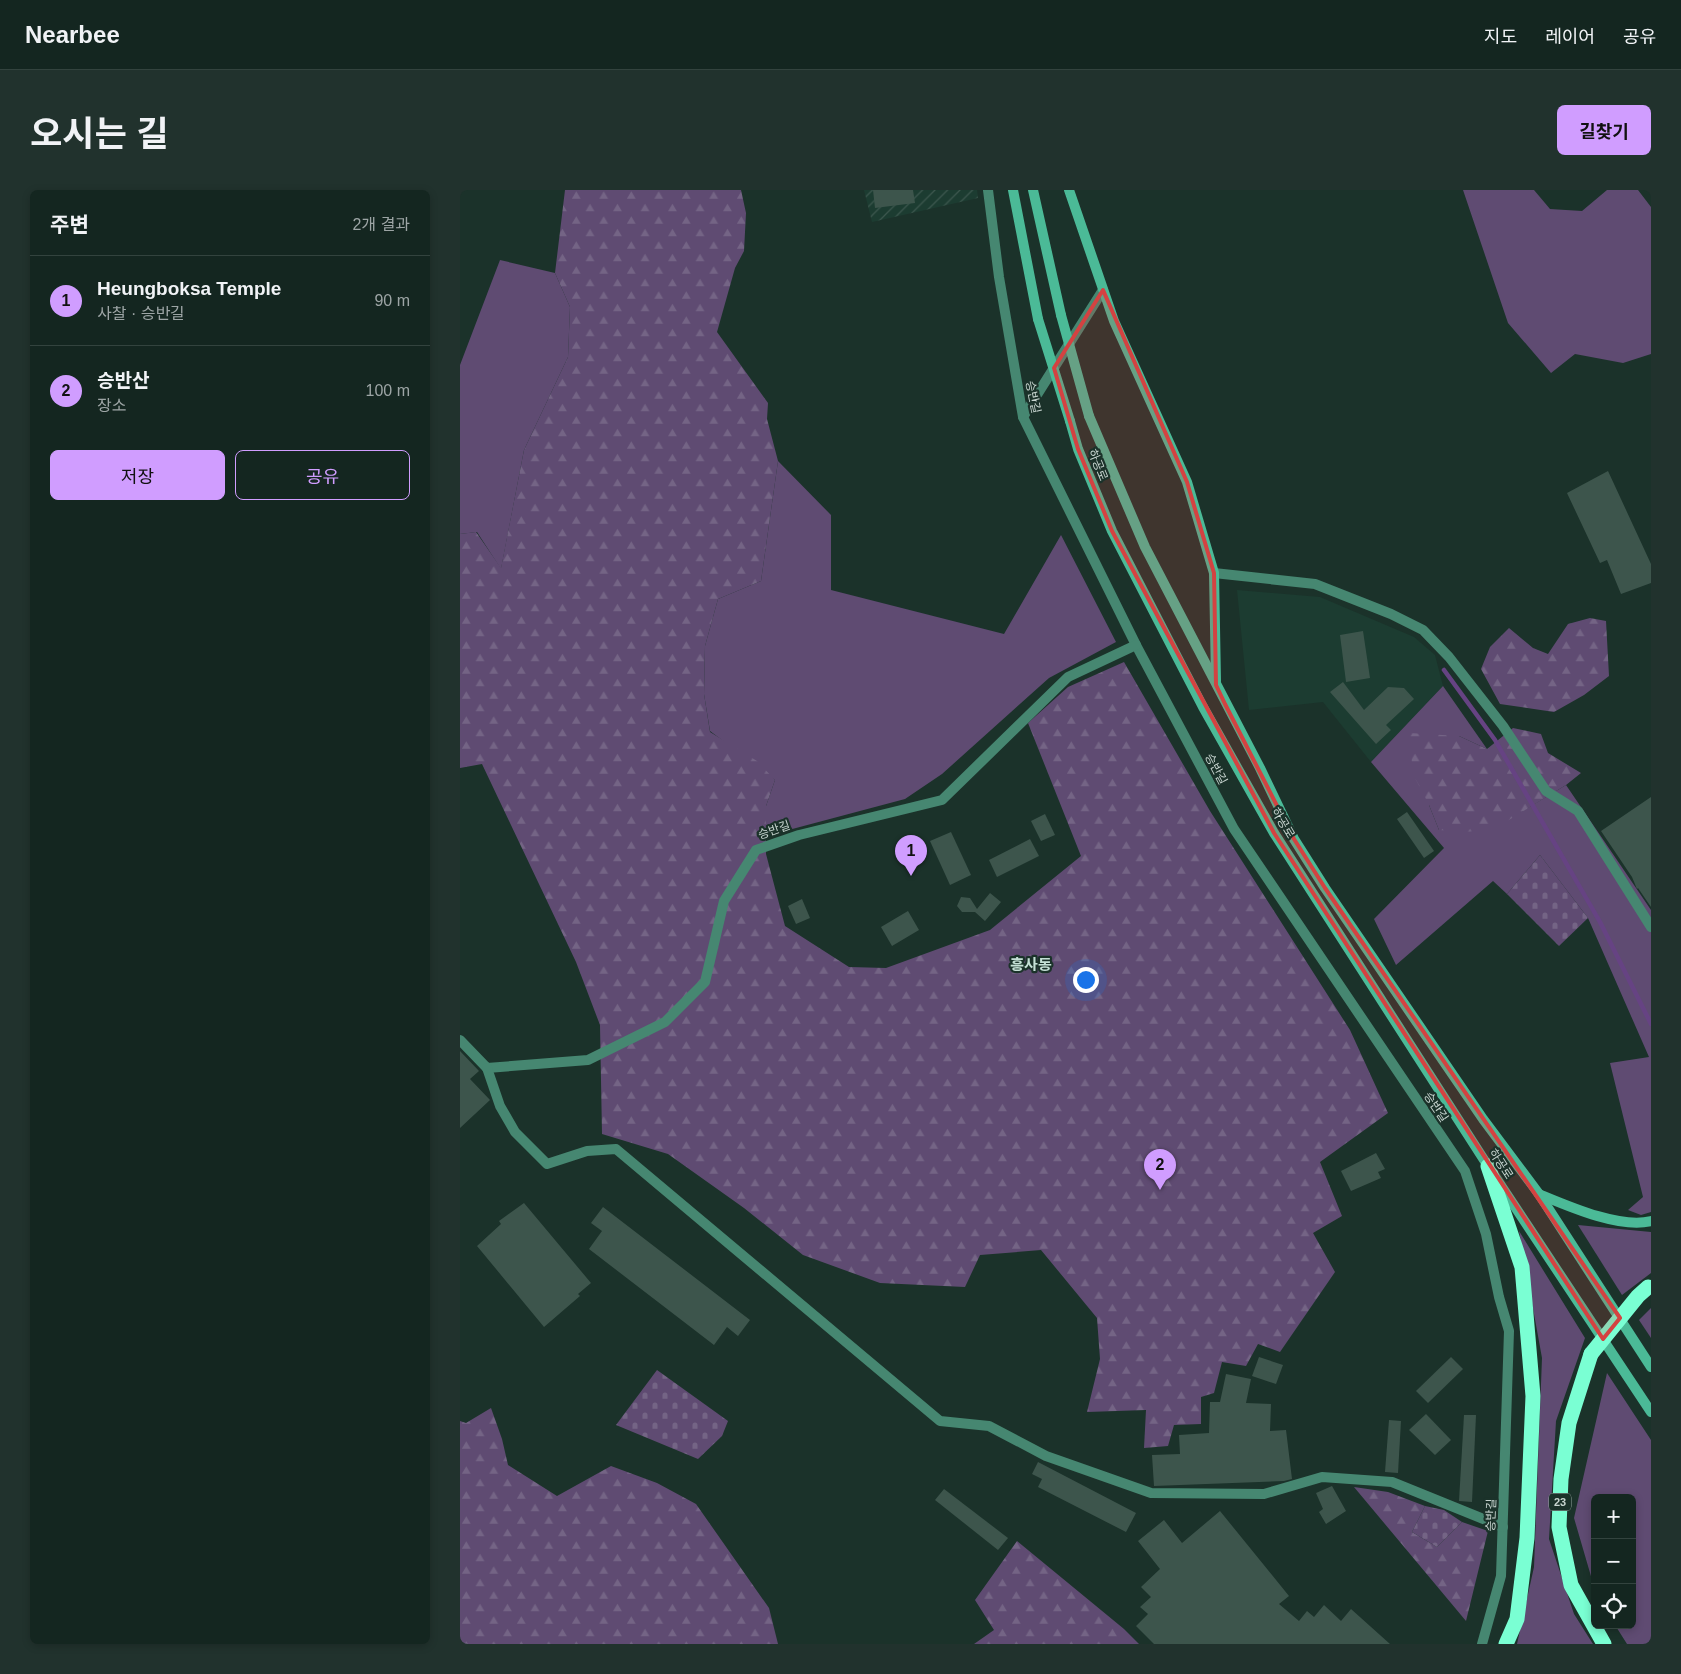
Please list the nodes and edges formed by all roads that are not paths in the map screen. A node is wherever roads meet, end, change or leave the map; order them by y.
1 (988, 190) edge
2 (1013, 190) edge
3 (1033, 190) edge
4 (1070, 190) edge
5 (1103, 290) junction
6 (1023, 417) junction
7 (1214, 573) junction
8 (1136, 645) junction
9 (1216, 685) junction
10 (1651, 927) edge
11 (460, 1040) edge
12 (487, 1068) junction
13 (1488, 1166) junction
14 (1539, 1194) junction
15 (1651, 1221) edge
16 (1650, 1286) edge
17 (1651, 1367) edge
18 (1651, 1412) edge
19 (1503, 1527) junction
20 (1482, 1644) edge
21 (1506, 1644) edge
22 (1604, 1644) edge

1 - 6 street, 승반길
2 - 13 street, 하공로, bridge
3 - 9 street, 하공로, bridge
4 - 5 street
5 - 6 street
5 - 7 street
6 - 8 street, 승반길
7 - 9 street
7 - 10 street
8 - 12 street, 승반길
8 - 19 street, 승반길
9 - 14 street, 하공로
11 - 12 street
12 - 19 street
13 - 18 street, 하공로
13 - 21 highway
14 - 15 street
14 - 17 street, 하공로
16 - 22 highway, 23, bridge
19 - 20 street, 승반길

